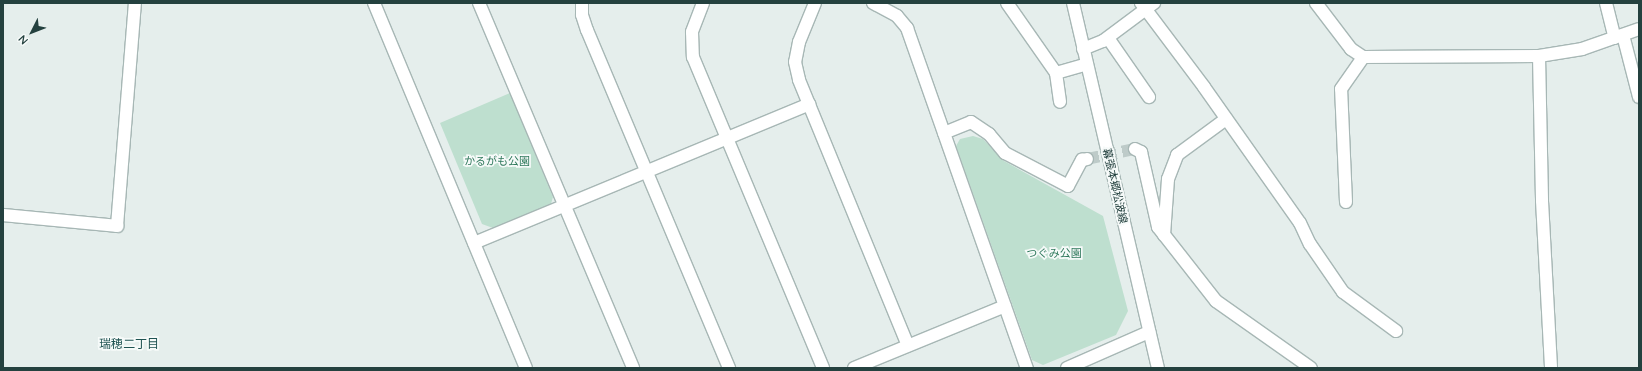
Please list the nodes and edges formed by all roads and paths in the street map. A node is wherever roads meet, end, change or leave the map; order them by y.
1 (135, 3) edge
2 (374, 3) edge
3 (479, 3) edge
4 (582, 3) edge
5 (703, 3) edge
6 (815, 3) edge
7 (873, 3) edge
8 (1007, 3) edge
9 (1073, 3) edge
10 (1316, 3) edge
11 (1606, 3) edge
12 (1147, 5) edge
13 (894, 8) edge
14 (1639, 29) edge
15 (1619, 36) junction
16 (1108, 38) junction
17 (1083, 49) junction
18 (1539, 56) junction
19 (1363, 57) junction
20 (1087, 64) junction
21 (1056, 73) junction
22 (1149, 97) dead end
23 (1639, 97) edge
24 (1060, 102) dead end
25 (809, 104) junction
26 (1226, 119) junction
27 (944, 133) junction
28 (726, 139) junction
29 (1135, 148) dead end
30 (1087, 159) tunnel mouth
31 (645, 173) junction
32 (1346, 202) dead end
33 (566, 206) junction
34 (3, 215) edge
35 (1164, 235) junction
36 (474, 243) junction
37 (1006, 306) junction
38 (1396, 331) dead end
39 (1149, 332) junction
40 (908, 346) junction
41 (526, 368) edge
42 (633, 368) edge
43 (729, 368) edge
44 (823, 368) edge
45 (854, 368) edge
46 (1027, 368) edge
47 (1067, 368) edge
48 (1158, 368) edge
49 (1311, 368) edge
50 (1551, 368) edge

1 - 34 street
2 - 36 street
3 - 33 street
4 - 31 street
5 - 28 street
6 - 25 street
7 - 13 street
8 - 21 street
9 - 17 street, 幕張本郷松波線
10 - 19 street
11 - 15 street
12 - 16 street
12 - 26 street
13 - 27 street
14 - 15 street
15 - 18 street
15 - 23 street
16 - 17 street
16 - 22 street
17 - 20 street, 幕張本郷松波線
18 - 19 street
18 - 50 street
19 - 32 street
20 - 21 street
20 - 39 street, 幕張本郷松波線
21 - 24 street
25 - 28 street
25 - 40 street
26 - 35 street
26 - 38 street
27 - 30 street
27 - 37 street
28 - 31 street
28 - 44 street
29 - 35 street
31 - 33 street
31 - 43 street
33 - 36 street
33 - 42 street
35 - 49 street
36 - 41 street
37 - 40 street
37 - 46 street
39 - 47 street
39 - 48 street, 幕張本郷松波線
40 - 45 street

